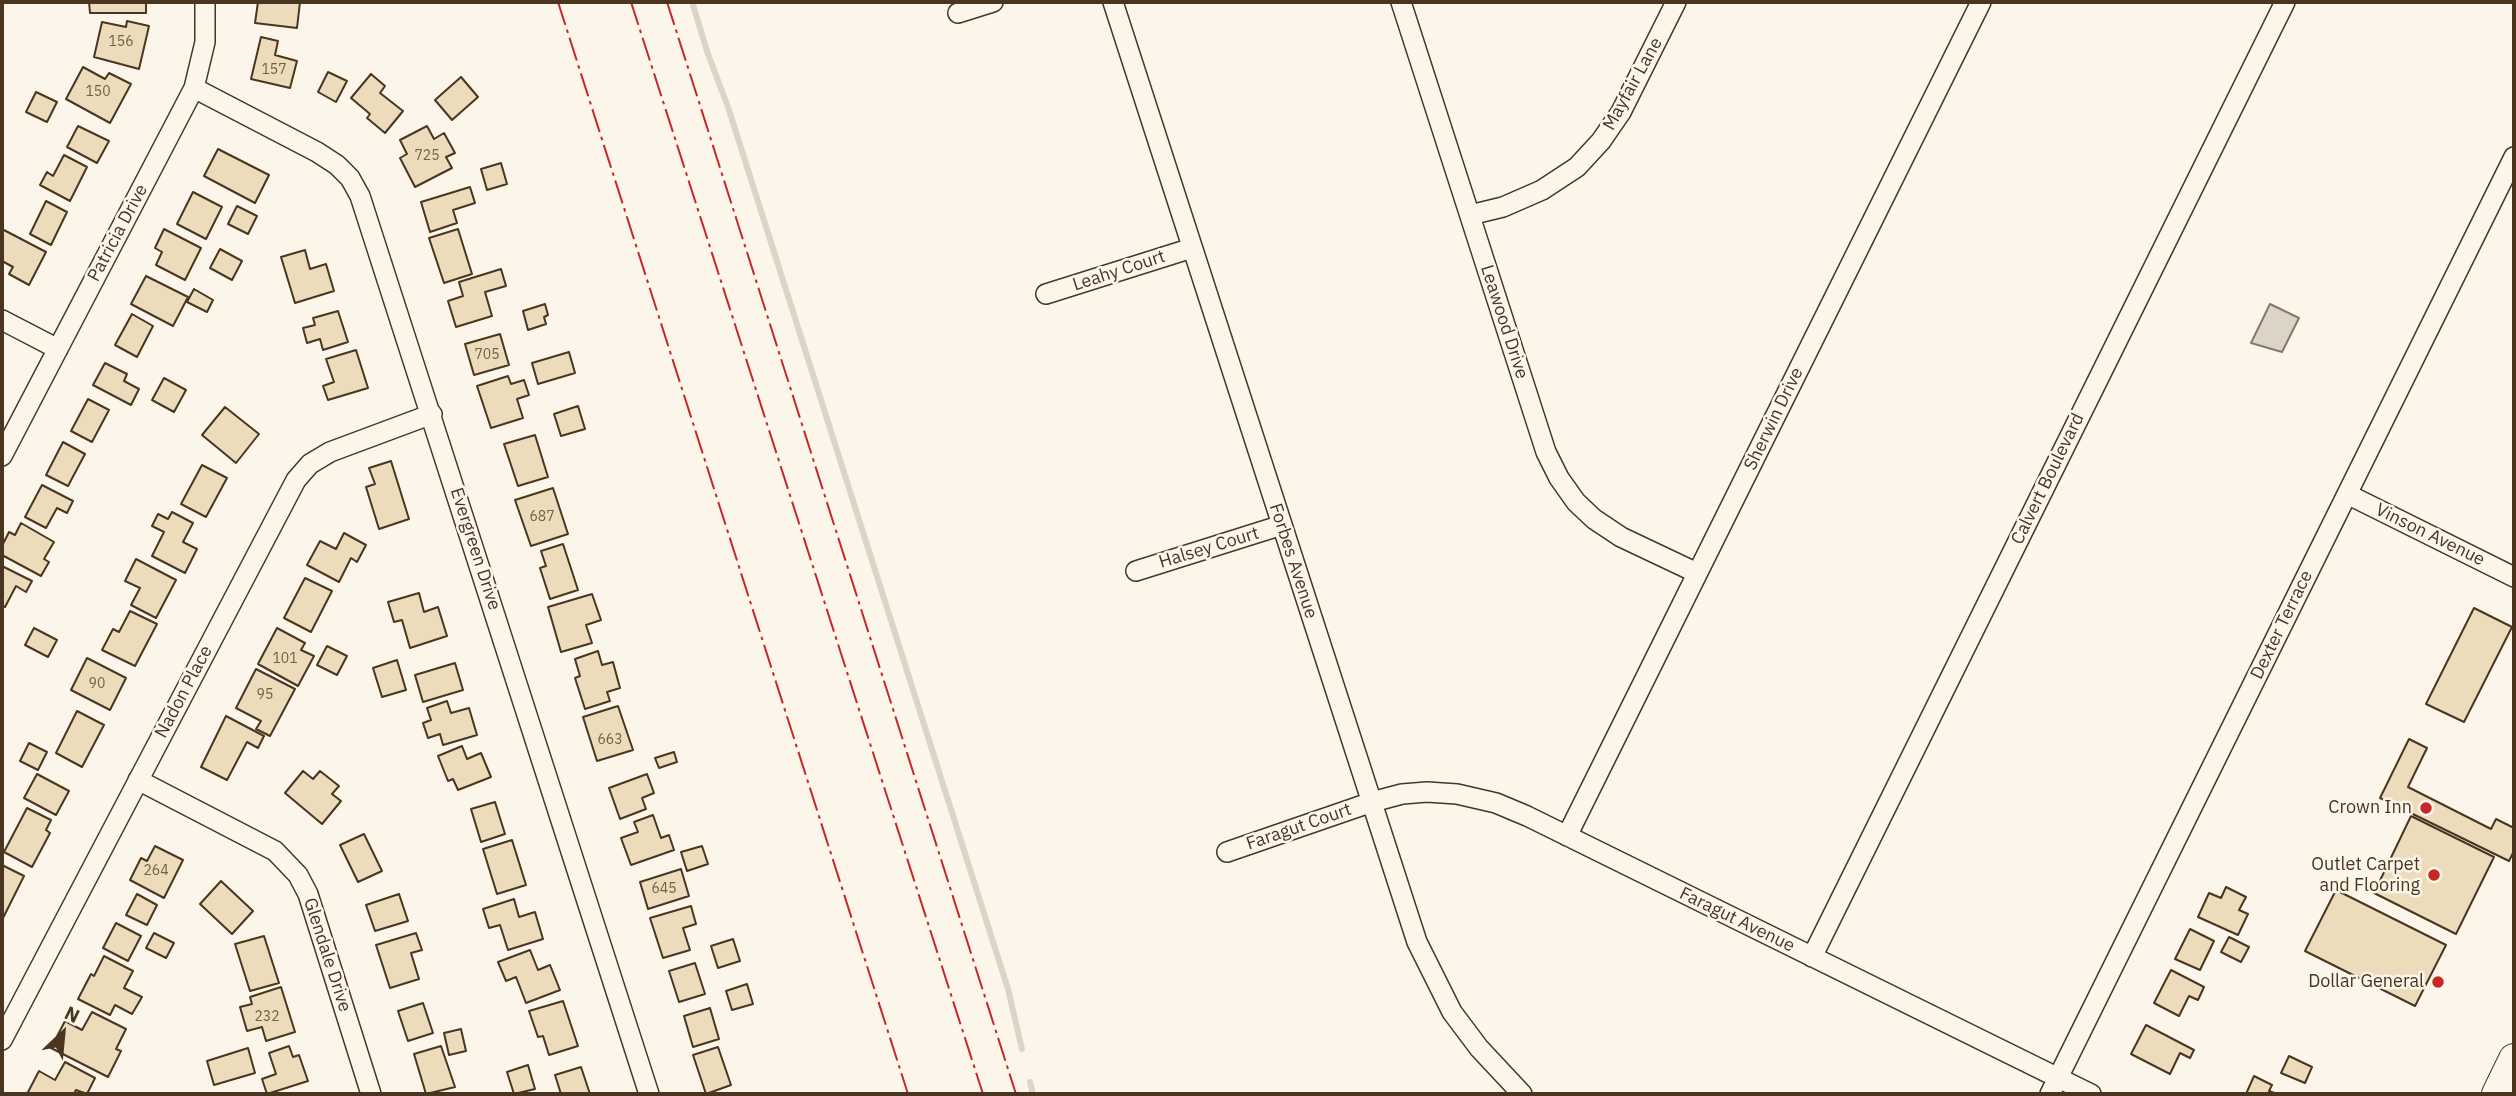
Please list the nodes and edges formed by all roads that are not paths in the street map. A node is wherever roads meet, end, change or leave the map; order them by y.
1 (205, 2) edge
2 (993, 2) edge
3 (1113, 2) edge
4 (1401, 2) edge
5 (1676, 2) edge
6 (1981, 2) edge
7 (2285, 2) edge
8 (958, 13) dead end
9 (194, 88) junction
10 (2514, 157) edge
11 (1470, 215) junction
12 (1192, 248) junction
13 (1046, 294) dead end
14 (2, 320) edge
15 (58, 349) junction
16 (432, 414) junction
17 (2, 456) edge
18 (2347, 494) junction
19 (1282, 526) junction
20 (1136, 571) dead end
21 (1697, 573) junction
22 (2514, 577) edge
23 (138, 780) junction
24 (1372, 802) junction
25 (1567, 836) junction
26 (1227, 852) dead end
27 (1812, 957) junction
28 (2, 1041) edge
29 (2514, 1059) edge
30 (2054, 1086) edge
31 (371, 1094) edge
32 (649, 1094) edge
33 (1522, 1094) edge
34 (2091, 1094) edge
35 (2497, 1094) edge

1 - 9 street, Patricia Drive
2 - 8 street
3 - 12 street, Forbes Avenue
4 - 11 street, Leawood Drive
5 - 11 street, Mayfair Lane
6 - 21 street, Sherwin Drive
7 - 27 street, Calvert Boulevard
9 - 15 street, Patricia Drive
9 - 16 street, Evergreen Drive
10 - 18 street, Dexter Terrace
11 - 21 street, Leawood Drive
12 - 13 street, Leahy Court
12 - 19 street, Forbes Avenue
14 - 15 street
15 - 17 street, Patricia Drive
16 - 23 street, Nadon Place
16 - 32 street, Evergreen Drive
18 - 22 street, Vinson Avenue
18 - 30 street, Dexter Terrace
19 - 20 street, Halsey Court
19 - 24 street, Forbes Avenue
21 - 25 street, Sherwin Drive
23 - 28 street, Nadon Place
23 - 31 street, Glendale Drive
24 - 25 street, Faragut Avenue
24 - 26 street, Faragut Court
24 - 33 street, Forbes Avenue
25 - 27 street, Faragut Avenue
27 - 30 street, Faragut Avenue
29 - 35 main road
30 - 34 street, Faragut Avenue

